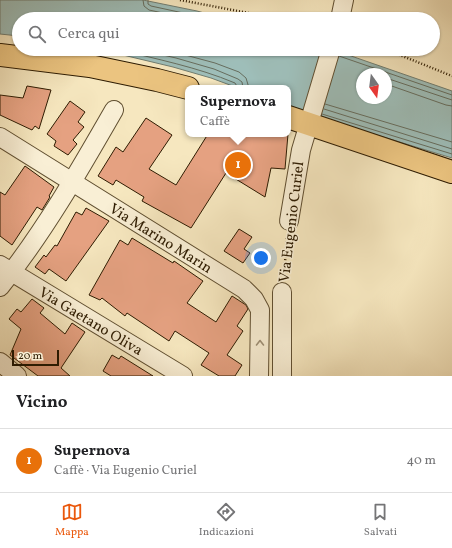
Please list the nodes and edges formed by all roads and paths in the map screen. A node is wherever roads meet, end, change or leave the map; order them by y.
1 (180, 0) edge
2 (344, 0) edge
3 (243, 12) edge
4 (341, 12) edge
5 (0, 55) edge
6 (328, 56) edge
7 (402, 56) edge
8 (452, 76) edge
9 (185, 87) edge
10 (114, 110) dead end
11 (302, 119) edge
12 (0, 137) edge
13 (452, 172) edge
14 (72, 184) junction
15 (289, 221) joint
16 (6, 269) edge
17 (0, 287) edge
18 (282, 292) joint
19 (0, 362) edge
20 (17, 376) edge
21 (183, 376) edge
22 (260, 376) edge
23 (282, 376) edge

1 - 3 path
2 - 4 street
5 - 9 main road
6 - 11 street, Via Eugenio Curiel
7 - 8 path
10 - 14 street
11 - 13 main road
11 - 15 street, Via Eugenio Curiel
12 - 14 street, Via Marino Marin
14 - 16 street
22 -> 14 street, Via Marino Marin
15 - 18 path, Via Eugenio Curiel
16 - 17 street
16 - 21 street, Via Gaetano Oliva
18 - 23 street, Via Eugenio Curiel
19 - 20 street

